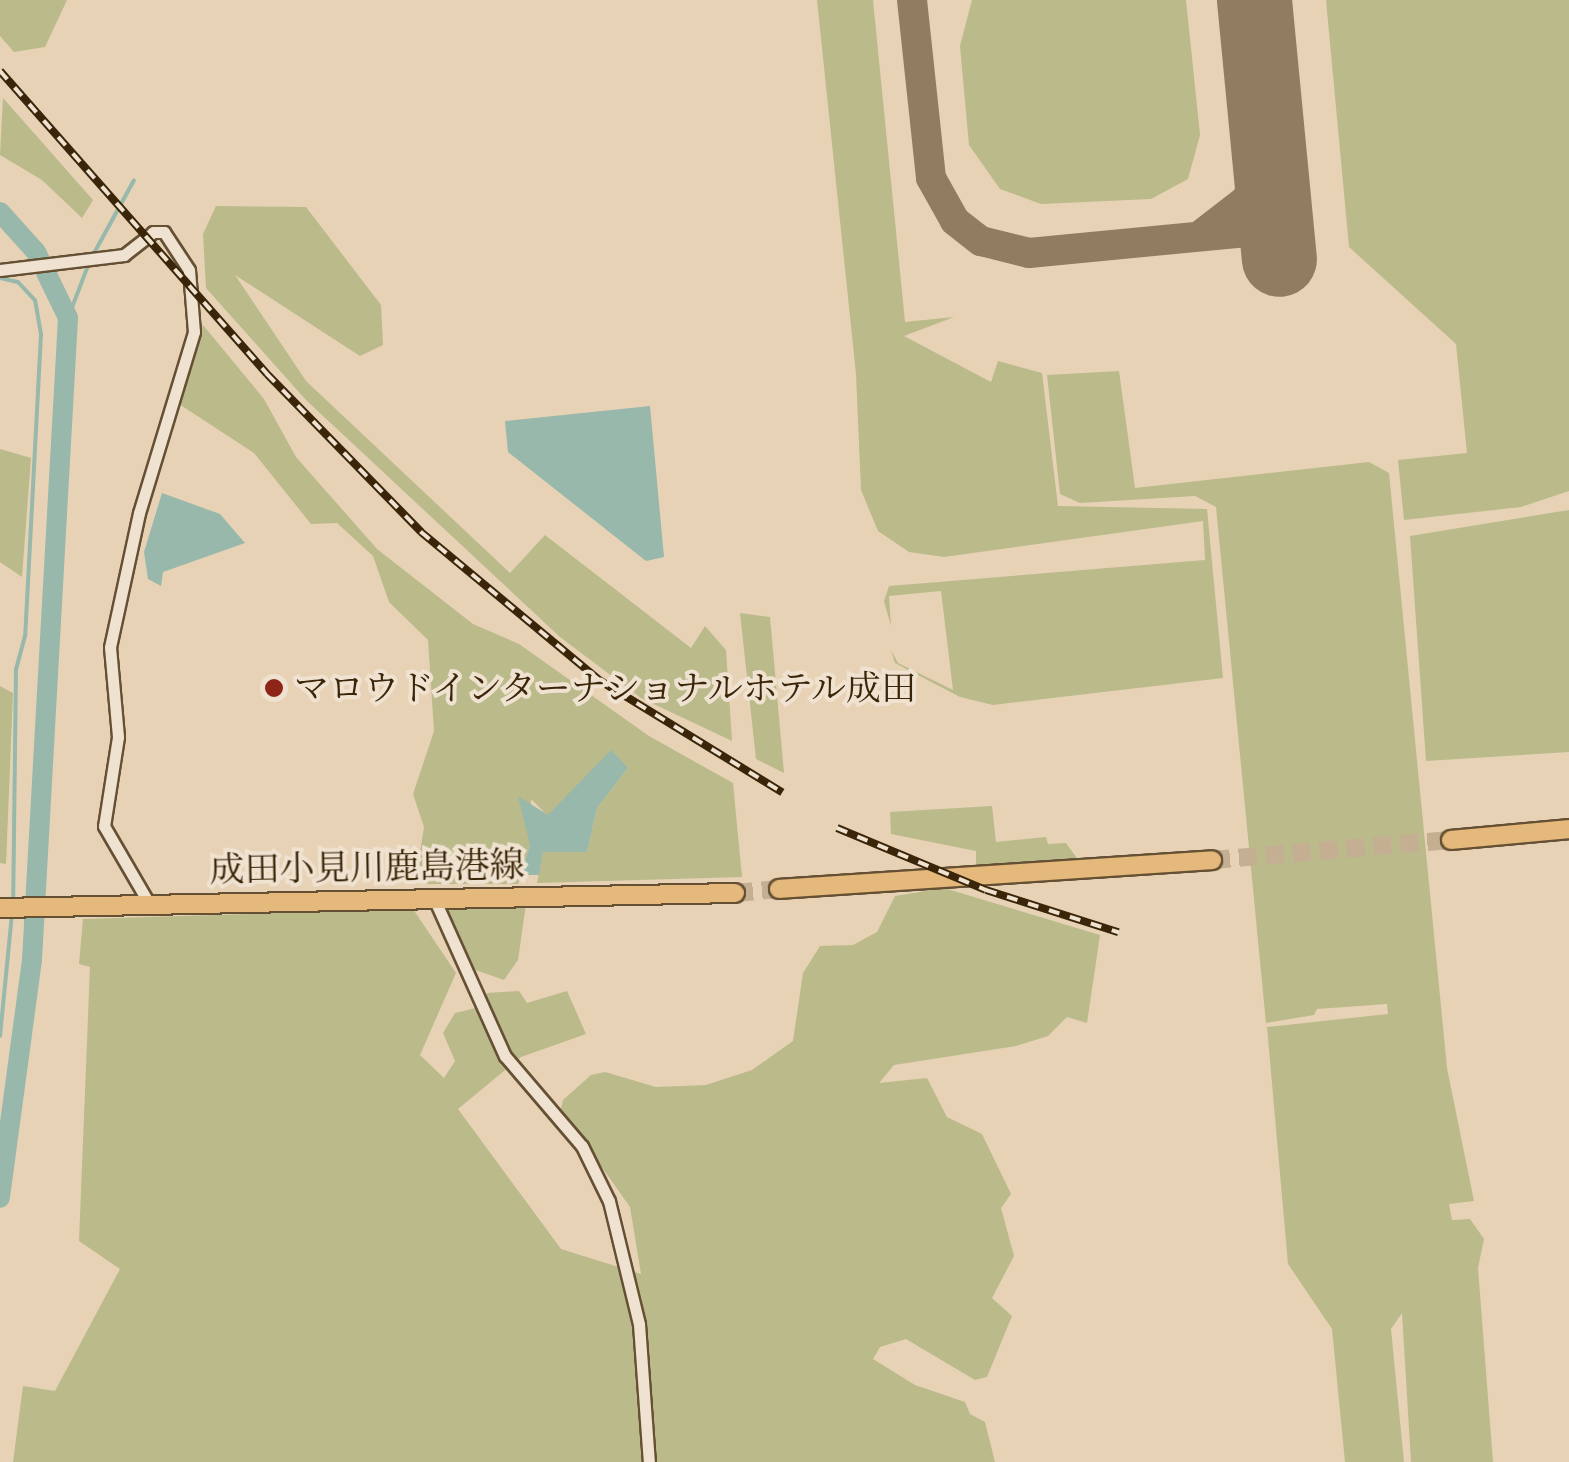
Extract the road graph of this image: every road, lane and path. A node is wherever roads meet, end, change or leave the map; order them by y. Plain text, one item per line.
1 (0, 270) edge
2 (1569, 829) edge
3 (1451, 840) tunnel mouth
4 (1212, 860) tunnel mouth
5 (779, 890) tunnel mouth
6 (735, 892) tunnel mouth
7 (432, 896) junction
8 (150, 905) junction
9 (0, 908) edge
10 (650, 1462) edge

1 - 8 street
2 - 3 main road
4 - 5 main road
6 - 7 main road, 成田小見川鹿島港線
7 - 8 main road, 成田小見川鹿島港線
7 - 10 street
8 - 9 main road, 成田小見川鹿島港線

